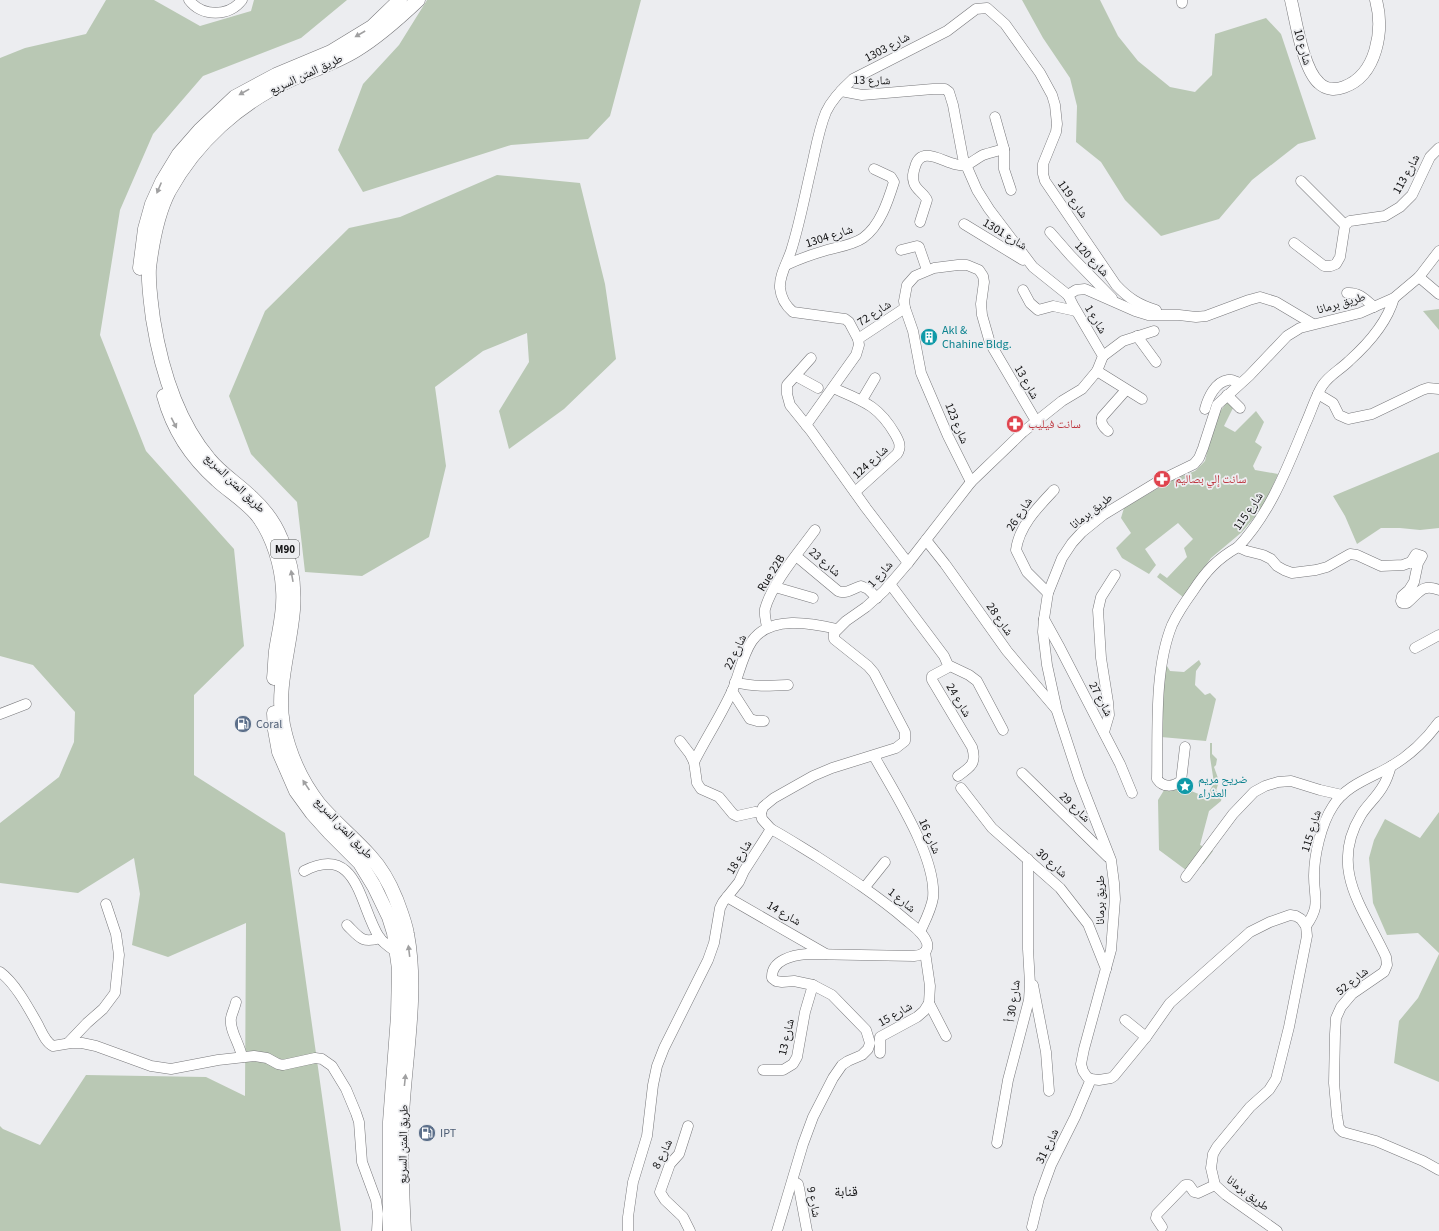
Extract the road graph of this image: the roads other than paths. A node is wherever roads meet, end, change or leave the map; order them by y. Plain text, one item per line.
1 (189, 0) edge
2 (242, 0) edge
3 (400, 0) edge
4 (418, 0) edge
5 (1290, 0) edge
6 (1376, 0) edge
7 (947, 31) joint
8 (841, 91) junction
9 (994, 117) dead end
10 (1439, 148) edge
11 (1004, 149) junction
12 (966, 165) junction
13 (874, 169) dead end
14 (1300, 181) dead end
15 (1011, 190) dead end
16 (920, 222) dead end
17 (964, 224) dead end
18 (1345, 225) junction
19 (1050, 232) dead end
20 (1294, 243) dead end
21 (901, 250) dead end
22 (1439, 251) edge
23 (786, 265) junction
24 (1033, 267) junction
25 (927, 270) junction
26 (1419, 278) junction
27 (1023, 290) dead end
28 (1347, 293) dead end
29 (1068, 294) junction
30 (1439, 294) edge
31 (1394, 298) junction
32 (1116, 302) junction
33 (1374, 307) junction
34 (905, 308) junction
35 (1076, 311) junction
36 (1169, 315) junction
37 (1314, 324) junction
38 (1154, 331) dead end
39 (1137, 336) junction
40 (858, 339) junction
41 (1103, 356) junction
42 (811, 358) dead end
43 (1156, 362) dead end
44 (1097, 370) junction
45 (796, 376) junction
46 (875, 378) dead end
47 (1240, 383) junction
48 (818, 388) dead end
49 (834, 388) junction
50 (1439, 389) edge
51 (1126, 390) junction
52 (1318, 394) junction
53 (1227, 395) junction
54 (1142, 399) dead end
55 (862, 400) junction
56 (1240, 408) dead end
57 (1205, 409) dead end
58 (1036, 421) junction
59 (806, 425) junction
60 (1108, 431) dead end
61 (971, 482) junction
62 (1054, 490) dead end
63 (855, 492) junction
64 (816, 530) dead end
65 (926, 540) junction
66 (1238, 547) junction
67 (796, 556) junction
68 (908, 563) junction
69 (1115, 575) dead end
70 (890, 584) junction
71 (775, 587) junction
72 (1439, 590) edge
73 (1048, 593) junction
74 (813, 598) dead end
75 (877, 598) junction
76 (1044, 619) junction
77 (767, 627) junction
78 (837, 629) junction
79 (1439, 634) edge
80 (1416, 648) dead end
81 (948, 665) junction
82 (788, 685) dead end
83 (734, 686) junction
84 (26, 704) dead end
85 (1057, 711) junction
86 (0, 714) edge
87 (764, 721) dead end
88 (1439, 722) edge
89 (1003, 730) dead end
90 (1104, 732) junction
91 (680, 741) dead end
92 (1185, 747) dead end
93 (874, 756) junction
94 (694, 762) junction
95 (1391, 766) junction
96 (1022, 773) dead end
97 (958, 776) dead end
98 (961, 788) dead end
99 (1132, 793) dead end
100 (1342, 795) junction
101 (761, 813) junction
102 (771, 829) junction
103 (1028, 859) junction
104 (1111, 860) junction
105 (885, 862) dead end
106 (304, 871) dead end
107 (1186, 878) dead end
108 (865, 887) junction
109 (728, 897) junction
110 (106, 904) dead end
111 (347, 924) dead end
112 (1306, 926) junction
113 (920, 932) junction
114 (380, 938) junction
115 (925, 952) junction
116 (398, 953) junction
117 (827, 954) junction
118 (1030, 963) junction
119 (1106, 970) junction
120 (0, 972) edge
121 (813, 985) junction
122 (236, 1002) dead end
123 (929, 1003) junction
124 (1125, 1020) dead end
125 (946, 1036) dead end
126 (1146, 1037) junction
127 (68, 1043) junction
128 (880, 1053) dead end
129 (242, 1057) junction
130 (763, 1070) dead end
131 (1092, 1079) junction
132 (1049, 1091) dead end
133 (688, 1126) dead end
134 (997, 1143) dead end
135 (1439, 1170) edge
136 (792, 1181) junction
137 (1215, 1185) junction
138 (1032, 1227) dead end
139 (1162, 1227) dead end
140 (1275, 1230) edge
141 (378, 1231) edge
142 (390, 1231) edge
143 (404, 1231) edge
144 (628, 1231) edge
145 (690, 1231) edge
146 (777, 1231) edge
147 (808, 1231) edge

1 - 2 street
3 -> 116 highway, طريق المتن السريع / M90
143 -> 4 highway, طريق المتن السريع / M90
5 - 6 main road, شارع 10
7 - 8 street, شارع 1303
7 - 36 street, شارع 119
8 - 12 street, شارع 13
8 - 23 street, شارع 13
9 - 11 street
10 - 18 street, شارع 113
11 - 12 street
11 - 15 street
12 - 16 street
12 - 24 street, شارع 13
13 - 23 street, شارع 1304
14 - 18 street
17 - 24 street, شارع 1301
18 - 20 street
19 - 32 street, شارع 120
21 - 25 street
22 - 26 street, طريق برمانا
23 - 40 street, شارع 13
24 - 29 street, شارع 13
25 - 34 street, شارع 13
25 - 58 street, شارع 13
26 - 30 street
26 - 31 street, طريق برمانا
27 - 35 street
28 - 33 street
29 - 32 street, شارع 1
29 - 35 street, شارع 1
31 - 33 street, طريق برمانا
31 - 52 street, شارع 115
32 - 36 street, شارع 1
33 - 37 street, طريق برمانا
34 - 40 street, شارع 72
34 - 61 street, شارع 123
35 - 41 street, شارع 1
36 - 37 street, شارع 1
37 - 47 street, طريق برمانا
38 - 39 street
39 - 41 street
39 - 43 street
40 - 49 street
41 - 44 street, شارع 1
42 - 45 street, شارع 1
44 - 51 street
44 - 58 street, شارع 1
45 - 48 street
45 - 59 street, شارع 1
46 - 55 street
47 - 53 street, طريق برمانا
47 - 57 street
49 - 55 street, شارع 124
49 - 59 street
50 - 52 street
51 - 54 street
51 - 60 street
52 - 66 street, شارع 115
53 - 56 street
53 - 73 street, طريق برمانا
55 - 63 street, شارع 124
58 - 61 street, شارع 1
59 - 63 street, شارع 1
61 - 65 street, شارع 1
62 - 73 street, شارع 26
63 - 68 street, شارع 1
64 - 67 street, Rue 22B
65 - 68 street, شارع 1
65 - 85 street, شارع 28
66 - 72 street, شارع 115
66 - 92 street
67 - 71 street, Rue 22B
67 - 75 street, شارع 23
68 - 70 street, شارع 1
69 - 90 street
70 - 75 street, شارع 1
70 - 81 street, شارع 24
71 - 74 street
71 - 77 street, Rue 22B
73 - 76 street, طريق برمانا
75 - 78 street, شارع 1
76 - 85 street, طريق برمانا
76 - 90 street, شارع 27
77 - 78 street
77 - 83 street, شارع 22
78 - 93 street
79 - 80 street
81 - 89 street
81 - 97 street, شارع 24
82 - 83 street
83 - 87 street
83 - 94 street, شارع 22
84 - 86 street
85 - 104 street, طريق برمانا
88 - 95 street, شارع 115
90 - 99 street, شارع 27
91 - 94 street
93 - 101 street
93 - 113 street, شارع 16
94 - 101 street
95 - 100 street, شارع 115
95 - 135 street, شارع 52
96 - 104 street, شارع 29
98 - 103 street, شارع 30
100 - 107 street
100 - 112 street, شارع 115
101 - 102 street, شارع 1
102 - 108 street, شارع 1
102 - 109 street, شارع 18
103 - 118 street, شارع 30 أ
103 - 119 street, شارع 30
104 - 119 street, طريق برمانا
105 - 108 street
106 - 114 street
108 - 113 street, شارع 1
109 - 117 street, شارع 14
109 - 144 street, شارع 18
110 - 127 street
111 - 114 street
112 - 126 street
112 - 137 street, طريق برمانا
113 - 115 street
114 - 116 street
115 - 117 street
115 - 123 street, شارع 15
116 - 142 highway, طريق المتن السريع / M90
117 - 121 street
118 - 132 street
118 - 134 street, شارع 30 أ
119 - 131 street, طريق برمانا
120 - 127 street
121 - 130 street, شارع 13
121 - 136 street
122 - 129 street
123 - 125 street
123 - 128 street, شارع 15
124 - 126 street
126 - 131 street
127 - 129 street
129 - 141 street
131 - 138 street, شارع 31
133 - 145 street, شارع 8
136 - 146 street
136 - 147 street, شارع 9
137 - 139 street
137 - 140 street, طريق برمانا

